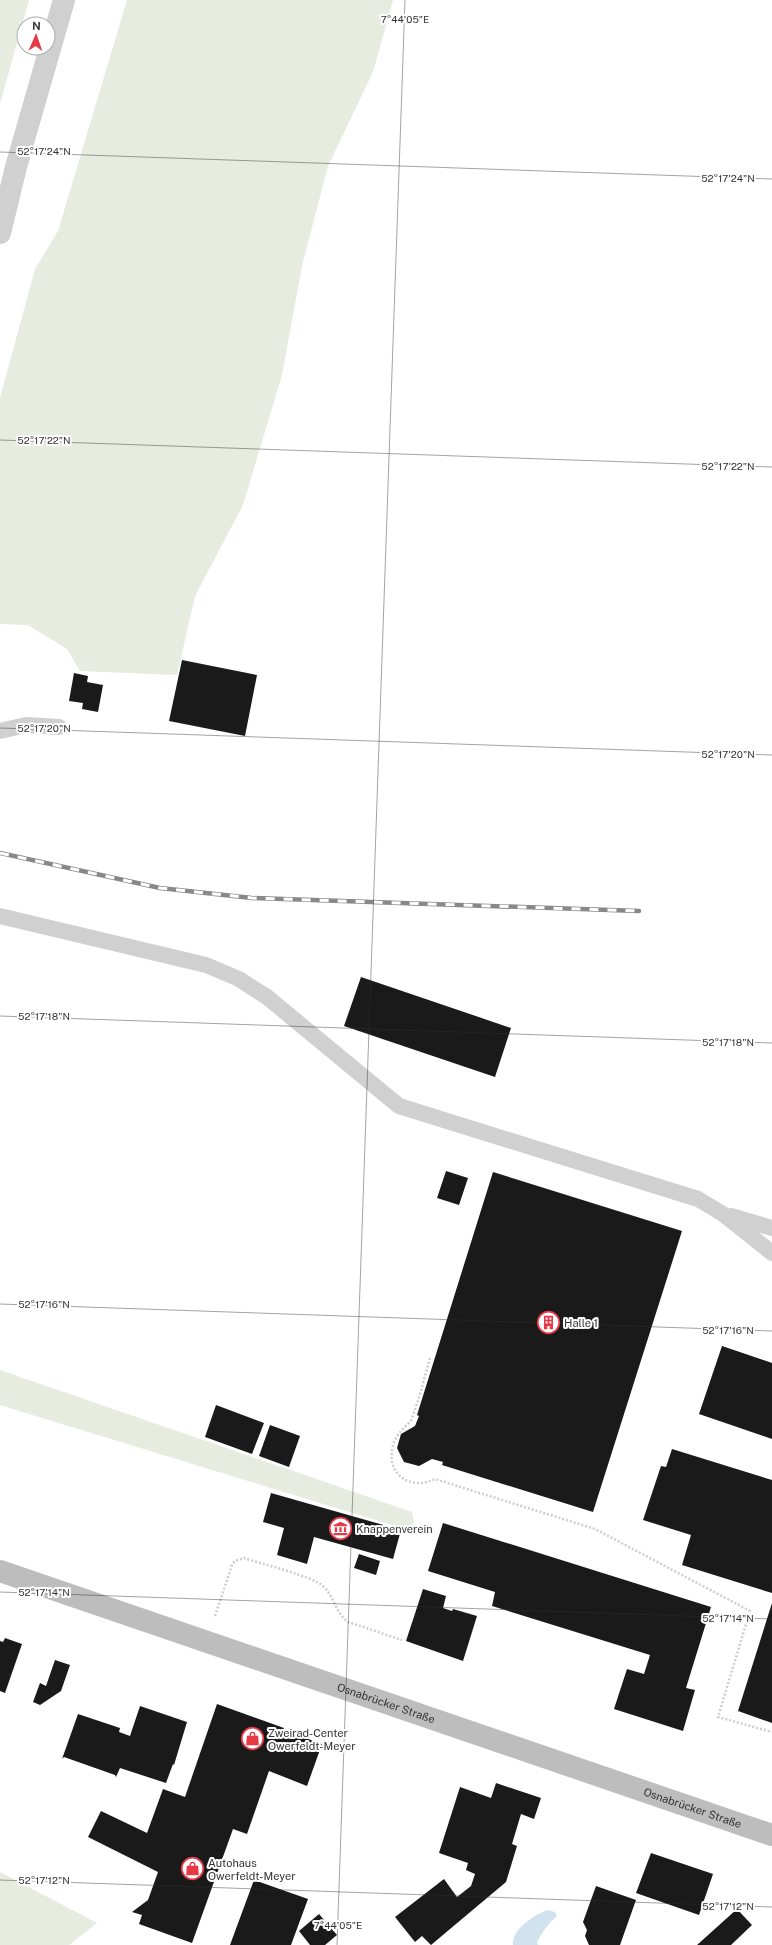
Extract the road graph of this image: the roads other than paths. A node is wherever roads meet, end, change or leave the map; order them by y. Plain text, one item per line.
1 (64, 0) edge
2 (0, 233) edge
3 (59, 727) dead end
4 (0, 731) edge
5 (0, 916) edge
6 (723, 1214) junction
7 (772, 1228) edge
8 (772, 1253) edge
9 (0, 1571) edge
10 (772, 1836) edge

1 - 2 street
3 - 4 lane
5 - 6 lane
6 - 7 lane
6 - 8 lane
9 - 10 main road, Osnabrücker Straße

